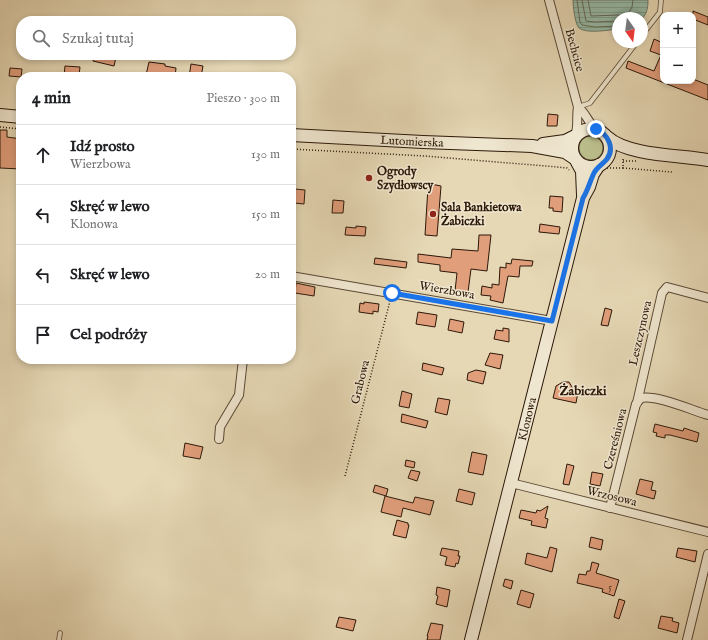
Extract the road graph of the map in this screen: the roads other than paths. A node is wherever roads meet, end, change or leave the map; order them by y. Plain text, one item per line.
1 (549, 0) edge
2 (661, 0) edge
3 (648, 27) edge
4 (632, 48) edge
5 (578, 107) junction
6 (0, 115) edge
7 (16, 117) edge
8 (596, 129) junction
9 (296, 135) edge
10 (575, 136) junction
11 (607, 137) junction
12 (532, 146) junction
13 (645, 152) junction
14 (708, 160) edge
15 (575, 164) junction
16 (604, 165) junction
17 (583, 198) junction
18 (296, 277) edge
19 (708, 298) edge
20 (552, 321) junction
21 (242, 364) edge
22 (636, 404) junction
23 (708, 415) edge
24 (219, 438) dead end
25 (511, 483) junction
26 (610, 508) junction
27 (708, 532) edge
28 (708, 554) edge
29 (60, 633) dead end
30 (59, 640) edge
31 (471, 640) edge
32 (687, 640) edge

1 - 5 street, Bechcice
2 - 3 lane
4 - 5 lane
5 - 8 street, Bechcice
5 - 10 street, Bechcice
6 - 7 main road
8 - 10 main road
8 - 11 main road
9 - 12 main road, Lutomierska
10 - 12 main road, Lutomierska
10 - 15 main road
11 - 13 main road
11 - 16 main road
12 - 15 main road, Lutomierska
13 - 14 main road
13 - 16 main road
15 - 16 main road
15 - 17 main road, Klonowa
16 - 17 main road, Klonowa
17 - 20 main road, Klonowa
18 - 20 street, Wierzbowa
19 - 22 street, Leszczynowa
20 - 25 main road, Klonowa
21 - 24 street
22 - 23 street, Czereśniowa
22 - 26 street, Czereśniowa
25 - 26 street, Wrzosowa
25 - 31 main road, Klonowa
26 - 27 street, Wrzosowa
28 - 32 street
29 - 30 lane

